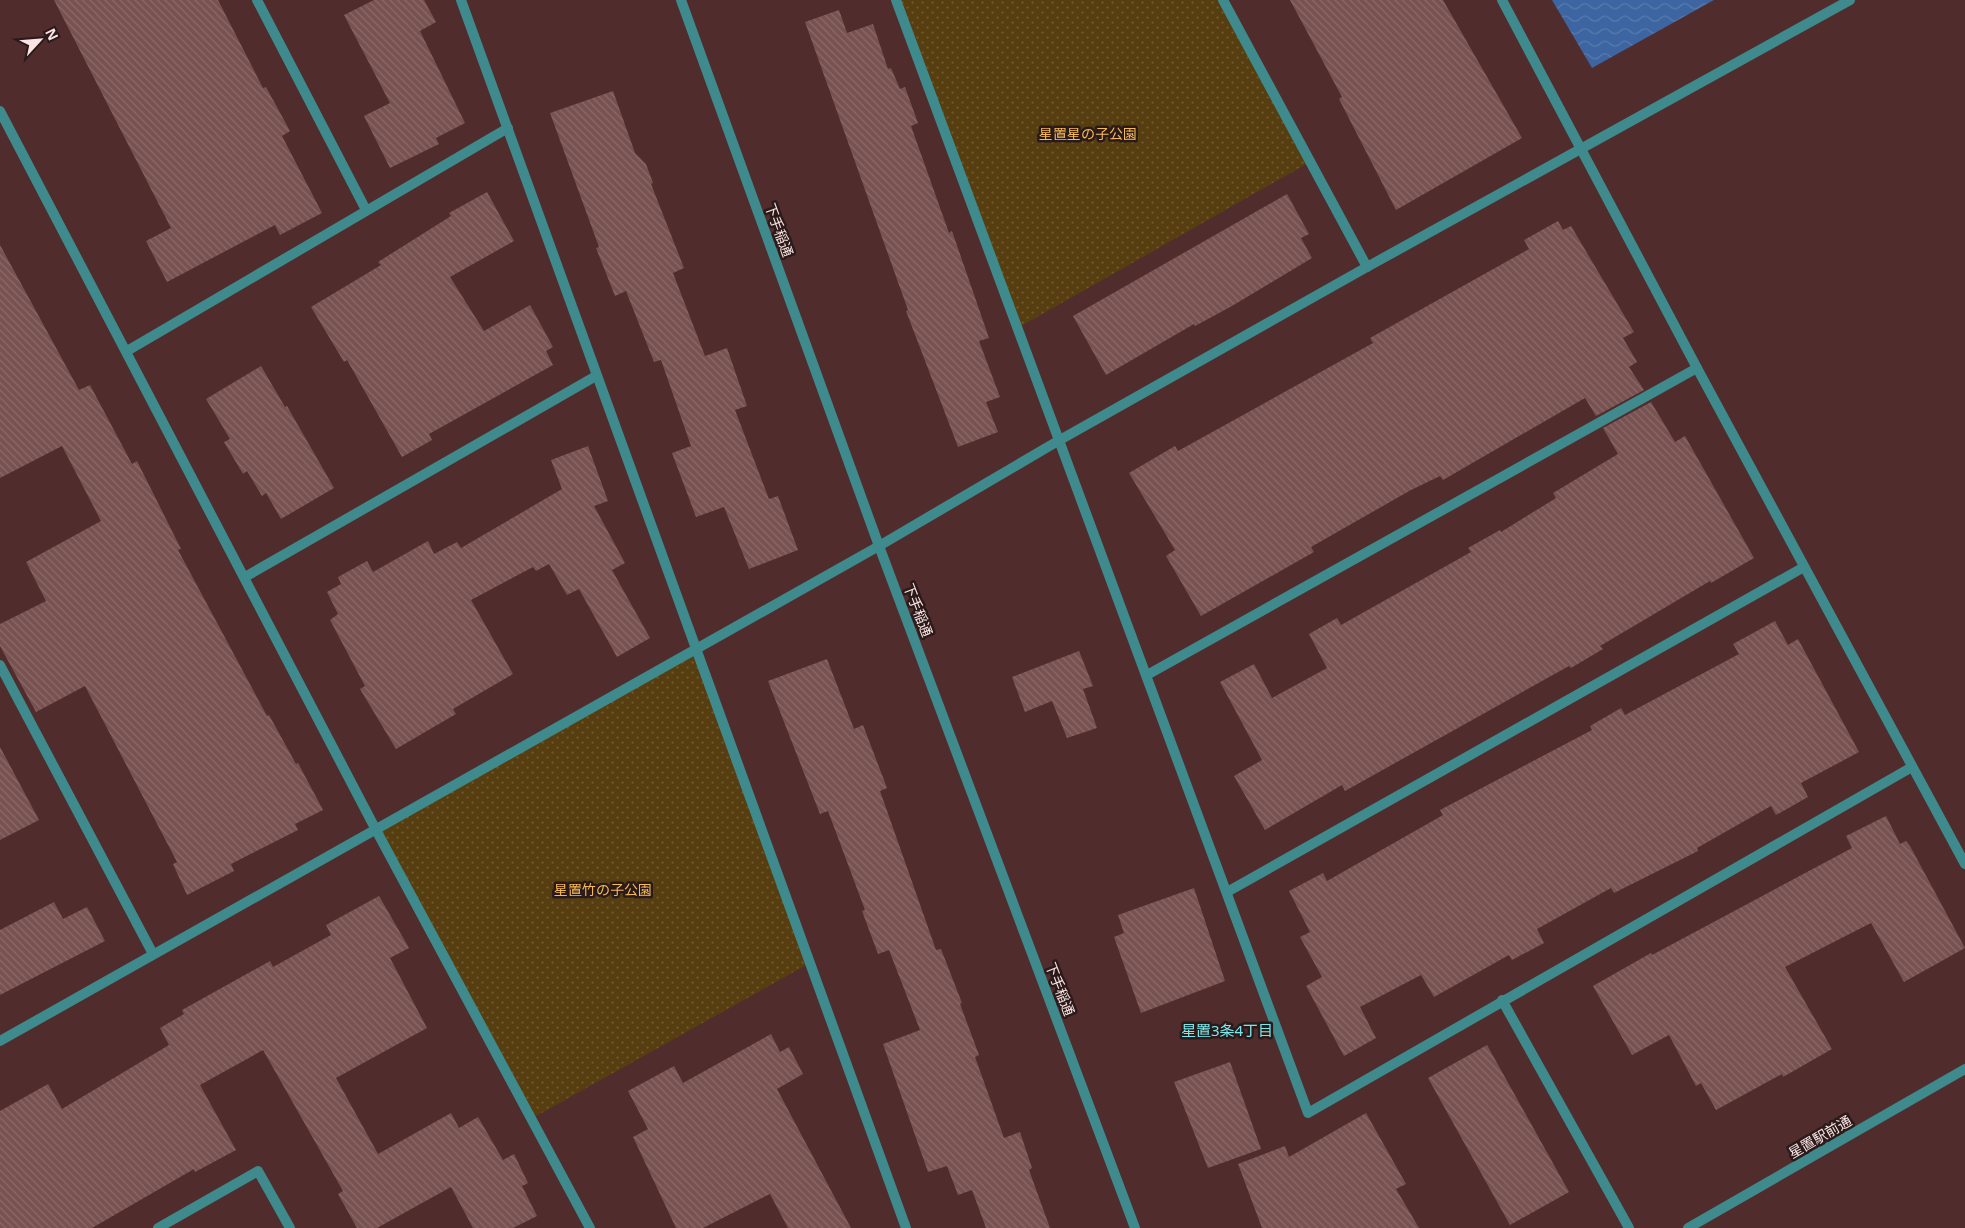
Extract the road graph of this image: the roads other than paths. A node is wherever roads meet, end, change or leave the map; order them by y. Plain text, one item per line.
1 (257, 0) edge
2 (461, 0) edge
3 (680, 0) edge
4 (896, 0) edge
5 (1223, 0) edge
6 (1502, 0) edge
7 (1850, 0) edge
8 (0, 112) edge
9 (508, 128) junction
10 (1581, 148) junction
11 (366, 210) junction
12 (1367, 267) junction
13 (127, 351) junction
14 (1697, 368) junction
15 (596, 376) junction
16 (1058, 441) junction
17 (878, 546) junction
18 (1804, 567) junction
19 (245, 577) junction
20 (695, 648) junction
21 (0, 665) edge
22 (1146, 675) junction
23 (1912, 767) junction
24 (376, 830) junction
25 (1965, 864) edge
26 (1227, 892) junction
27 (154, 954) junction
28 (1502, 1000) junction
29 (0, 1041) edge
30 (1965, 1069) edge
31 (158, 1228) edge
32 (290, 1228) edge
33 (590, 1228) edge
34 (906, 1228) edge
35 (1136, 1228) edge
36 (1629, 1228) edge
37 (1688, 1228) edge

1 - 11 street
2 - 9 street
3 - 17 street, 下手稲通
4 - 16 street
5 - 12 street
6 - 10 street
7 - 10 street
8 - 13 street
9 - 11 street
9 - 15 street
10 - 12 street
10 - 14 street
11 - 13 street
12 - 16 street
13 - 19 street
14 - 18 street
14 - 22 street
15 - 19 street
15 - 20 street
16 - 17 street
16 - 22 street
17 - 20 street
17 - 35 street, 下手稲通
18 - 23 street
18 - 26 street
19 - 24 street
20 - 24 street
20 - 34 street
21 - 27 street
22 - 26 street
23 - 25 street
23 - 28 street
24 - 27 street
24 - 33 street
26 - 28 street
27 - 29 street
28 - 36 street
30 - 37 street, 星置駅前通
31 - 32 street

